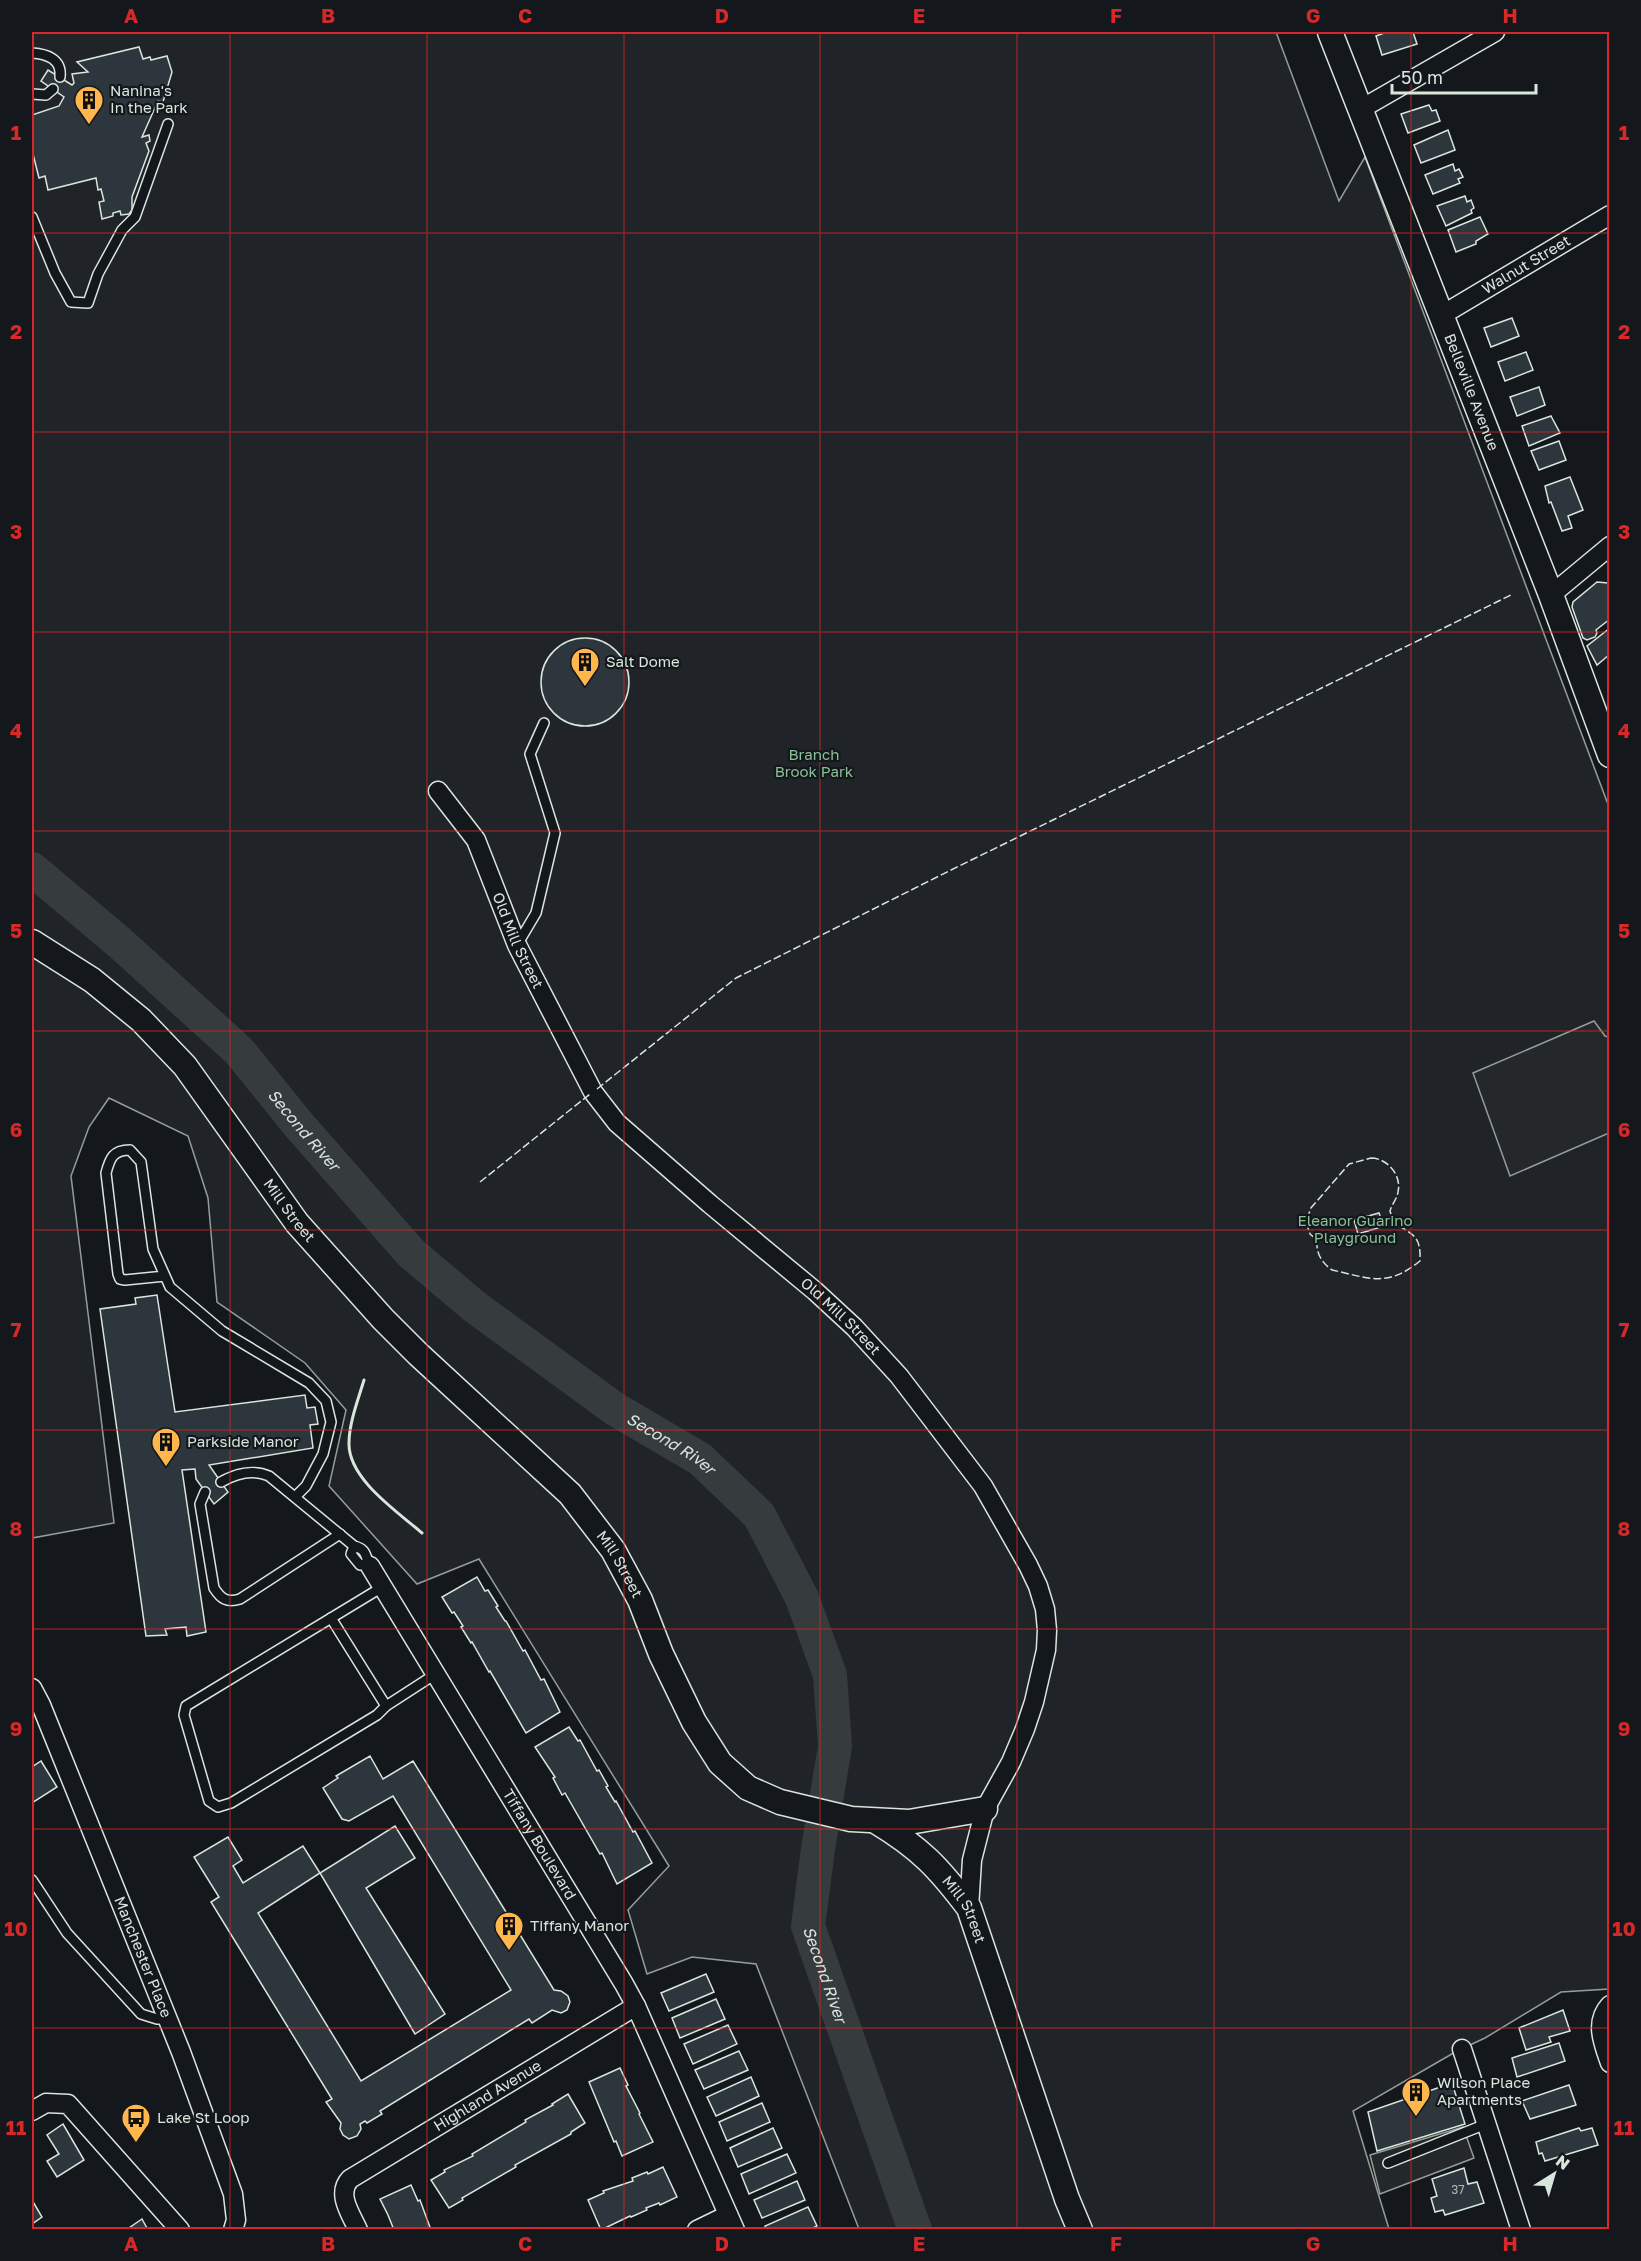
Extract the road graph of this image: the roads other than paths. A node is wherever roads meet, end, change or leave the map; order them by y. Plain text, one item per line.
1 (1330, 32) edge
2 (1494, 32) edge
3 (32, 53) edge
4 (60, 77) dead end
5 (53, 89) dead end
6 (32, 94) edge
7 (1361, 110) junction
8 (168, 124) dead end
9 (1610, 215) edge
10 (32, 217) edge
11 (1442, 315) junction
12 (1610, 546) edge
13 (1551, 595) junction
14 (544, 723) dead end
15 (1610, 755) edge
16 (438, 791) dead end
17 (32, 942) edge
18 (517, 945) junction
19 (165, 1276) junction
20 (221, 1482) dead end
21 (205, 1492) dead end
22 (295, 1497) junction
23 (340, 1534) junction
24 (370, 1565) joint
25 (384, 1586) junction
26 (332, 1618) junction
27 (437, 1674) junction
28 (32, 1688) edge
29 (386, 1706) junction
30 (985, 1809) junction
31 (875, 1821) junction
32 (32, 1880) edge
33 (969, 1908) junction
34 (1610, 2005) edge
35 (636, 2006) junction
36 (168, 2019) junction
37 (1462, 2049) dead end
38 (1610, 2063) edge
39 (32, 2111) edge
40 (1486, 2124) junction
41 (1388, 2163) dead end
42 (731, 2222) edge
43 (180, 2229) edge
44 (233, 2229) edge
45 (358, 2229) edge
46 (697, 2229) edge
47 (1080, 2229) edge
48 (1521, 2229) edge

1 - 7 street, Belleville Avenue
2 - 7 street
3 - 4 lane
5 - 6 lane
7 - 11 street, Belleville Avenue
8 - 10 lane
9 - 11 street, Walnut Street
11 - 13 street, Belleville Avenue
12 - 13 street
13 - 15 street, Belleville Avenue
14 - 18 lane
16 - 18 street, Old Mill Street
17 - 31 street, Mill Street
18 - 30 street, Old Mill Street
19 - 19 lane
19 - 22 lane
20 - 22 lane
21 - 23 lane
22 - 23 lane
23 - 24 lane
24 - 25 street, Tiffany Boulevard
25 - 26 lane
25 - 27 street, Tiffany Boulevard
26 - 29 lane
26 - 29 lane
27 - 29 lane
27 - 35 street, Tiffany Boulevard
28 - 36 street, Manchester Place
30 - 31 street
30 - 33 street, Old Mill Street
31 - 33 street, Mill Street
32 - 36 lane
33 - 47 street, Mill Street
34 - 38 street
35 - 42 street, Tiffany Boulevard
35 - 45 street, Highland Avenue
36 - 44 street, Manchester Place
37 - 40 street
39 - 43 street
40 - 41 lane
40 - 48 street
42 - 46 street

